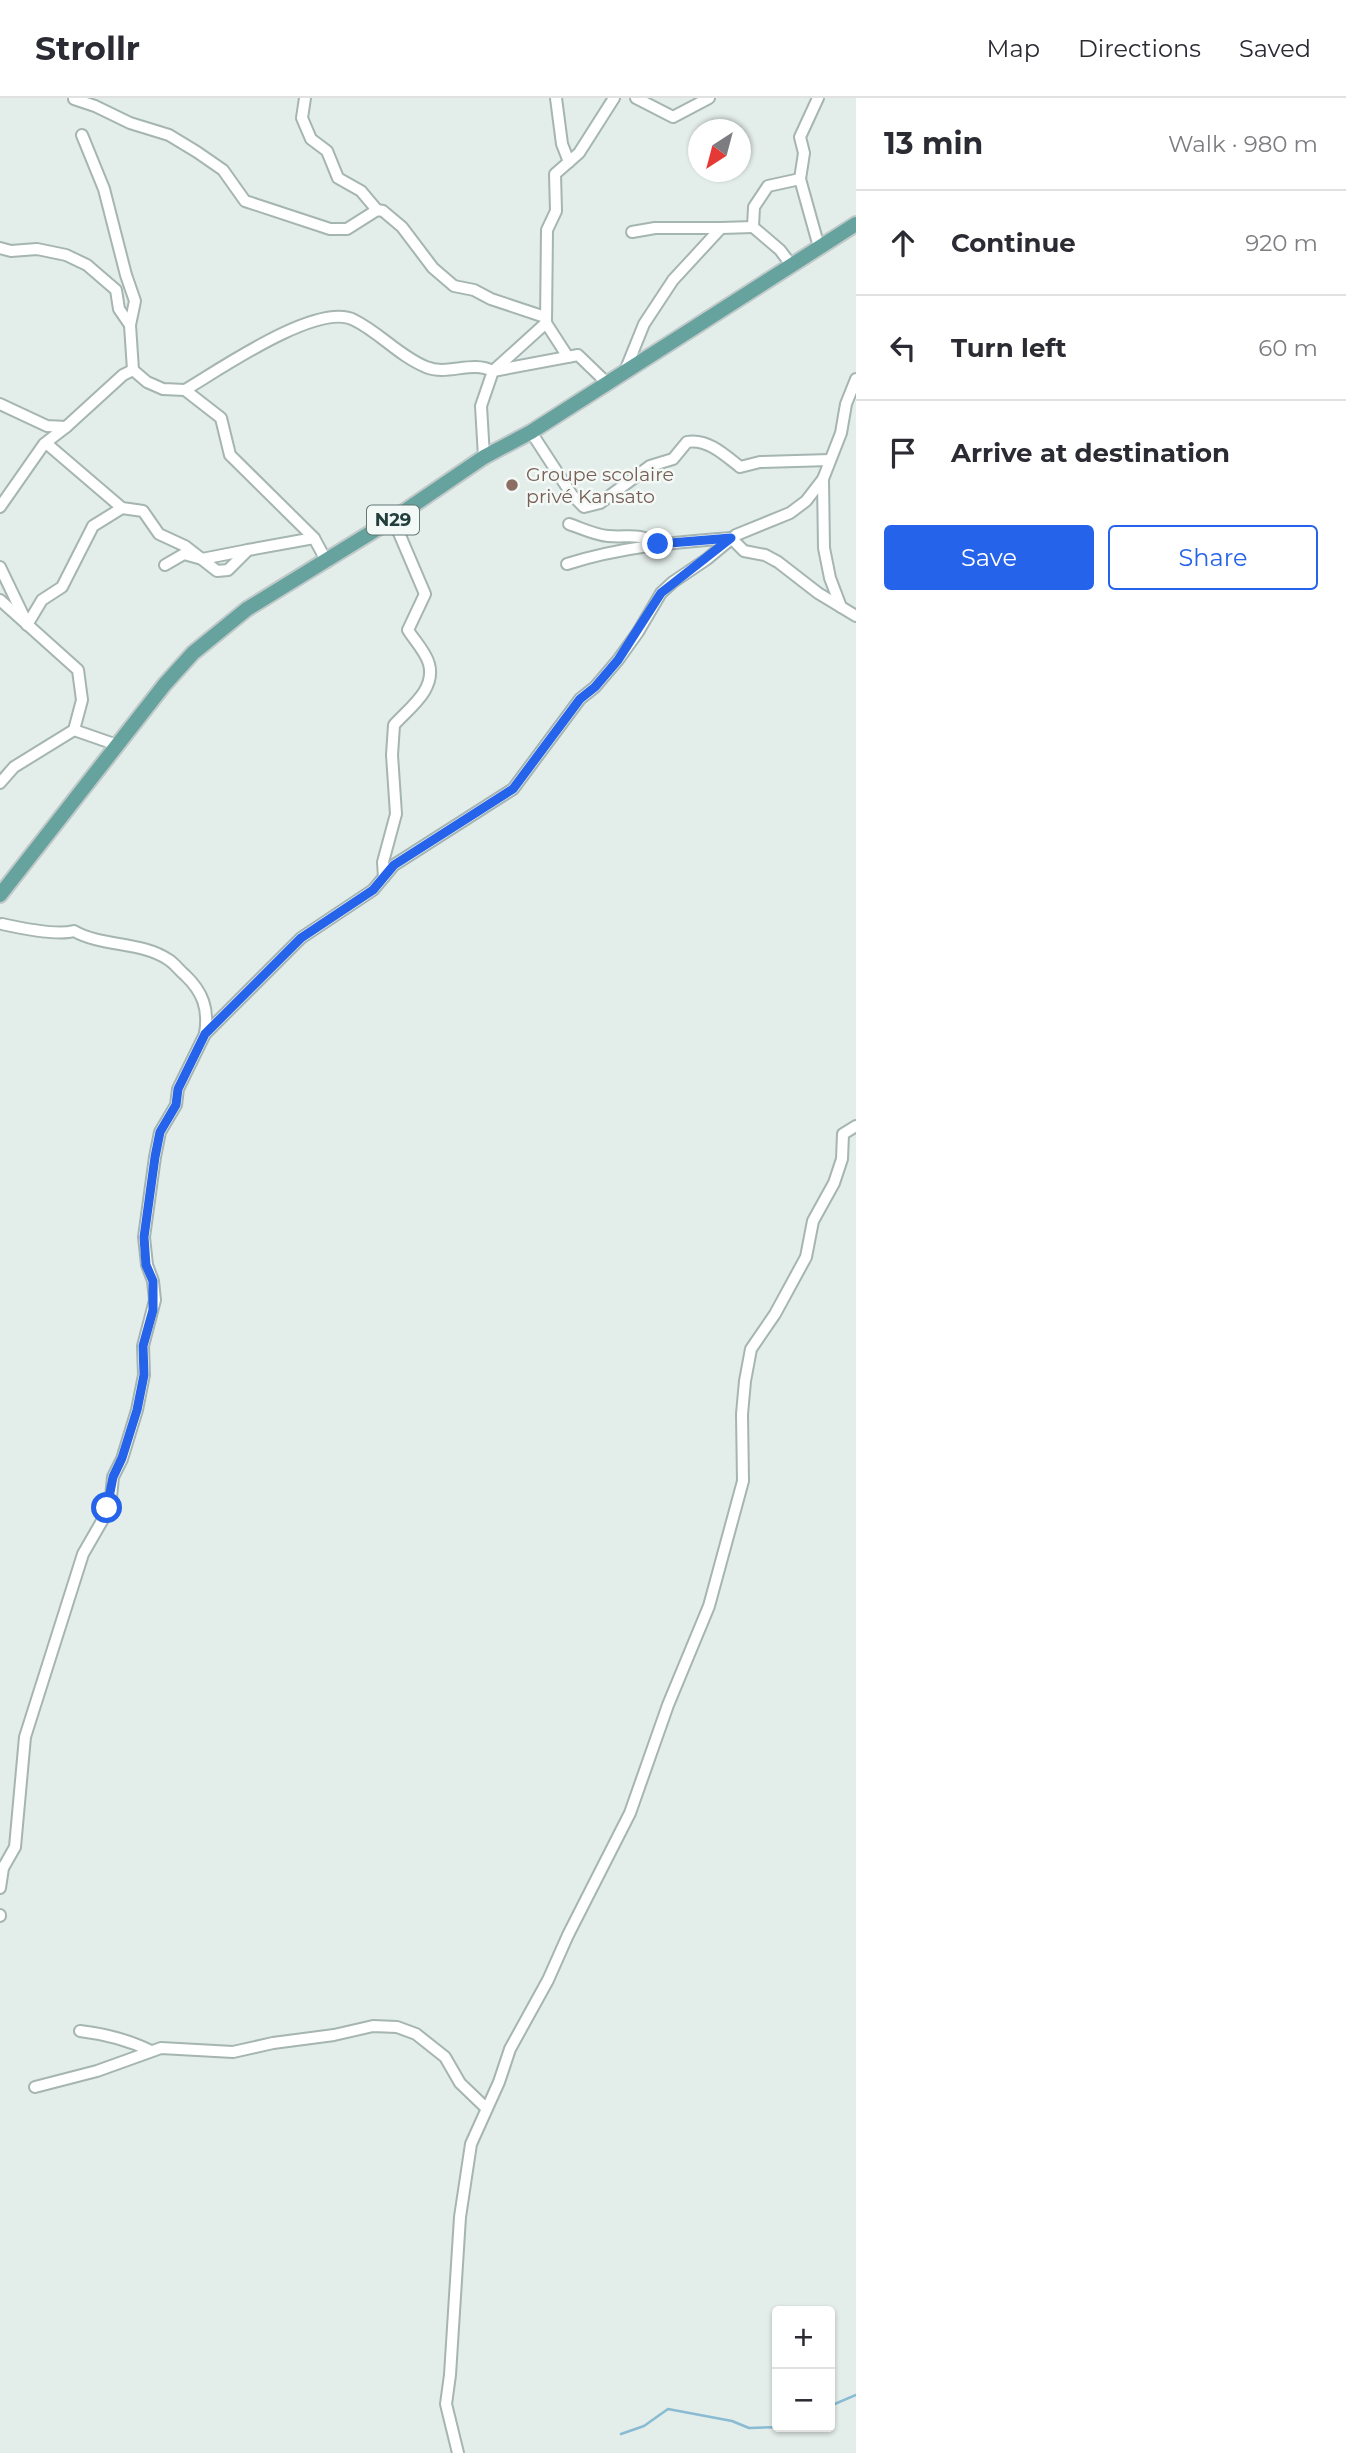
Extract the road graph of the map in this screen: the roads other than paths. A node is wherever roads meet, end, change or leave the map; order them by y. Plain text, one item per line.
1 (305, 98) edge
2 (556, 98) edge
3 (614, 98) edge
4 (636, 98) edge
5 (709, 98) edge
6 (818, 98) edge
7 (74, 99) edge
8 (82, 135) dead end
9 (569, 162) junction
10 (800, 179) junction
11 (377, 210) junction
12 (856, 224) edge
13 (753, 227) junction
14 (721, 229) junction
15 (632, 232) dead end
16 (819, 247) junction
17 (0, 248) edge
18 (792, 266) junction
19 (545, 320) junction
20 (130, 325) junction
21 (568, 356) junction
22 (133, 370) junction
23 (493, 371) junction
24 (625, 371) junction
25 (856, 379) edge
26 (606, 382) junction
27 (185, 390) junction
28 (0, 404) edge
29 (66, 428) junction
30 (530, 432) junction
31 (46, 443) junction
32 (484, 457) junction
33 (830, 460) junction
34 (823, 480) junction
35 (0, 507) edge
36 (122, 508) junction
37 (393, 519) junction
38 (569, 524) dead end
39 (314, 538) junction
40 (731, 538) junction
41 (658, 544) junction
42 (248, 550) junction
43 (202, 559) junction
44 (327, 562) junction
45 (567, 564) dead end
46 (165, 565) dead end
47 (0, 566) edge
48 (0, 600) edge
49 (841, 607) junction
50 (856, 616) edge
51 (27, 625) junction
52 (74, 730) junction
53 (117, 745) junction
54 (0, 783) edge
55 (384, 877) junction
56 (0, 895) edge
57 (2, 924) dead end
58 (205, 1034) junction
59 (856, 1126) edge
60 (0, 1888) edge
61 (80, 2031) dead end
62 (151, 2052) junction
63 (35, 2087) dead end
64 (486, 2108) junction
65 (457, 2453) edge

1 - 11 street
2 - 9 street
3 - 9 street
4 - 5 street
6 - 10 street
7 - 11 street
8 - 20 street
9 - 19 street
10 - 13 street
10 - 16 street
11 - 19 street
12 - 16 main road, N29
13 - 14 street
13 - 18 street
14 - 15 street
14 - 24 street
16 - 18 main road, N29
17 - 20 street
18 - 24 main road, N29
19 - 21 street
19 - 23 street
20 - 22 street
21 - 23 street
21 - 26 street
22 - 27 street
22 - 29 street
23 - 27 street
23 - 32 street
24 - 26 main road, N29
25 - 33 street
26 - 30 main road, N29
27 - 39 street
28 - 29 street
29 - 31 street
30 - 32 main road, N29
30 - 33 street
31 - 35 street
31 - 36 street
32 - 37 main road, N29
33 - 34 street
34 - 40 street
34 - 49 street
36 - 43 street
36 - 51 street
37 - 44 main road, N29
37 - 55 street
38 - 41 street
39 - 42 street
39 - 44 street
40 - 41 street
40 - 49 street
40 - 55 street
41 - 45 street
42 - 43 street
42 - 43 street
43 - 46 street
44 - 53 main road, N29
47 - 51 street
48 - 51 street
49 - 50 street
51 - 52 street
52 - 53 street
52 - 54 street
53 - 56 main road, N29
55 - 58 street
57 - 58 street
58 - 60 street
59 - 64 street
61 - 62 street
62 - 63 street
62 - 64 street
64 - 65 street

